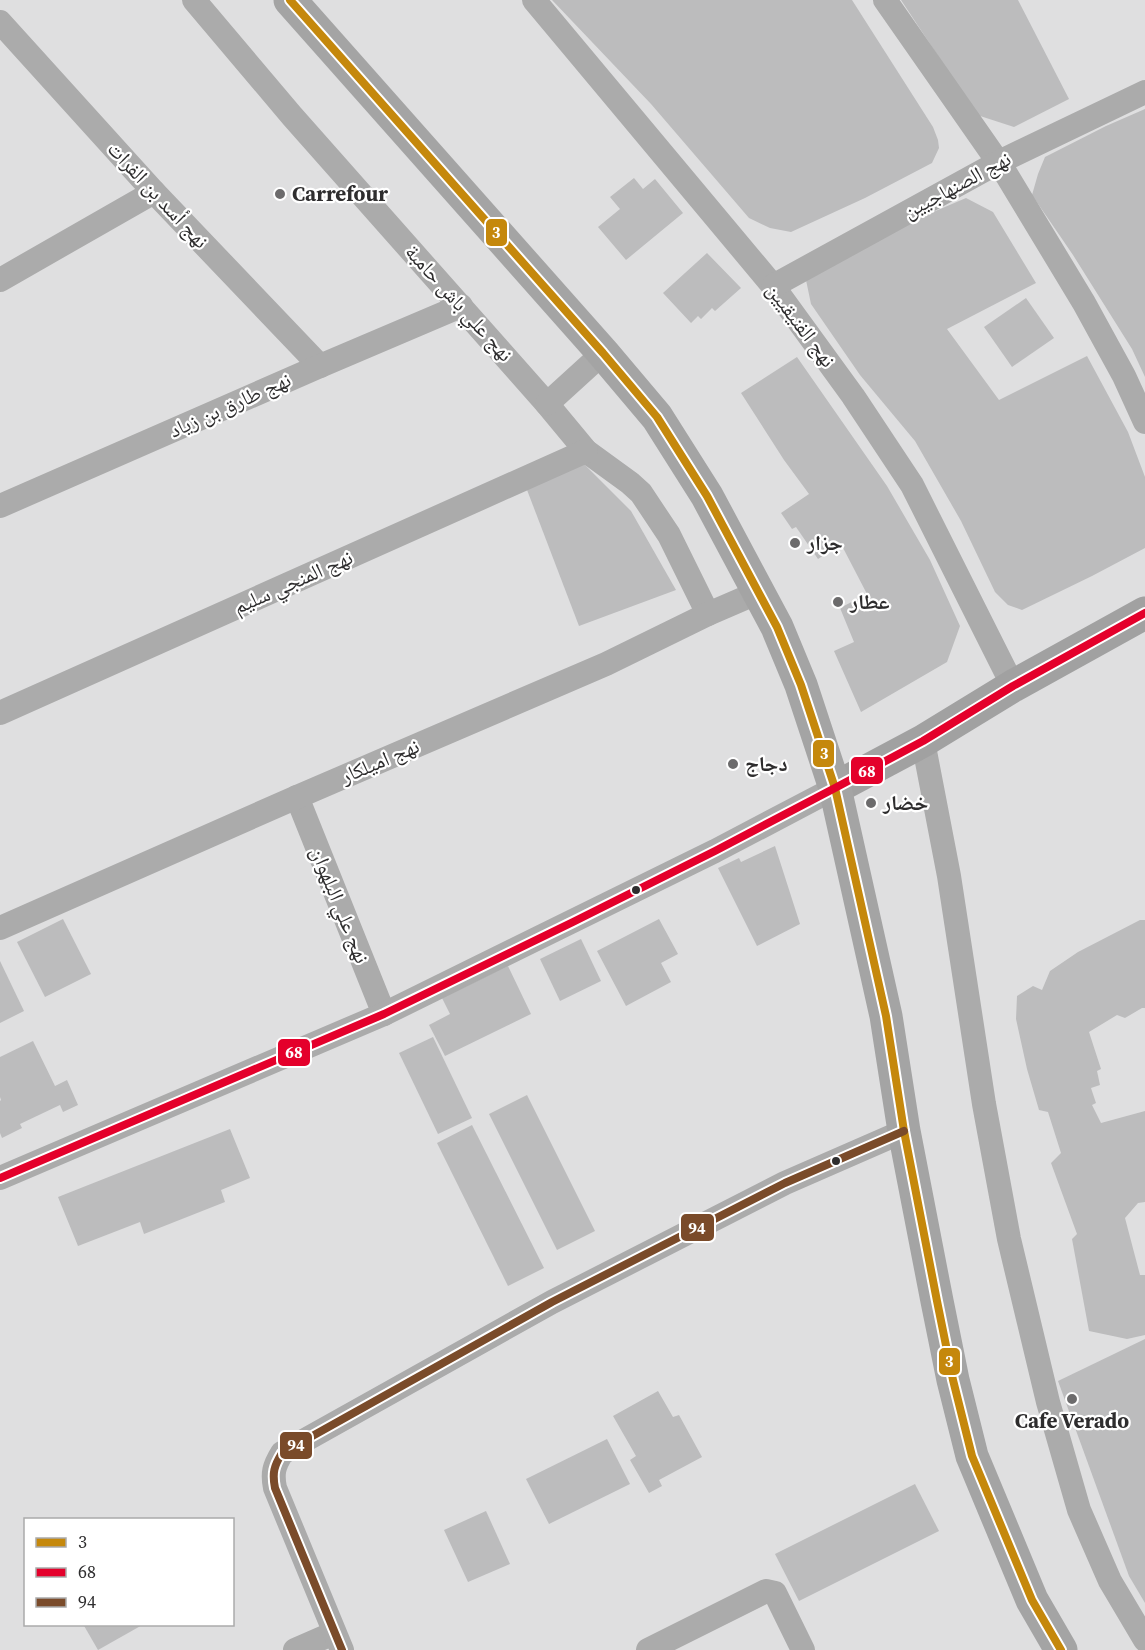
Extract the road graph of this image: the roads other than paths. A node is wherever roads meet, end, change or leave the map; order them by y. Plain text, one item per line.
1 (194, 0) edge
2 (290, 0) edge
3 (534, 0) edge
4 (885, 0) edge
5 (0, 22) edge
6 (1145, 92) edge
7 (999, 162) junction
8 (154, 192) junction
9 (0, 280) edge
10 (773, 286) junction
11 (461, 306) junction
12 (603, 352) junction
13 (320, 366) junction
14 (548, 404) junction
15 (1145, 422) edge
16 (586, 451) junction
17 (0, 506) edge
18 (759, 592) junction
19 (1145, 613) edge
20 (708, 614) junction
21 (1013, 686) junction
22 (0, 713) edge
23 (923, 741) junction
24 (835, 788) junction
25 (297, 797) junction
26 (0, 928) edge
27 (384, 1014) junction
28 (904, 1131) junction
29 (0, 1178) edge
30 (1145, 1640) edge
31 (338, 1641) edge
32 (295, 1650) edge
33 (648, 1650) edge
34 (803, 1650) edge
35 (1061, 1650) edge

1 - 11 street, نهج علي باش حامبة
2 - 12 main road
3 - 10 street, نهج الفنيقيين
4 - 7 street
5 - 8 street, نهج أسد بن الفرات
6 - 7 street, نهج الصنهاجيين
7 - 10 street, نهج الصنهاجيين
7 - 15 street
8 - 9 street
8 - 13 street, نهج أسد بن الفرات
10 - 21 street, نهج الفنيقيين
11 - 13 street, نهج طارق بن زياد
11 - 14 street, نهج علي باش حامبة
12 - 14 street
12 - 18 main road
13 - 17 street, نهج طارق بن زياد
14 - 16 street, نهج علي باش حامبة
16 - 20 street, نهج علي باش حامبة
16 - 22 street, نهج المنجي سليم
18 - 20 street, نهج اميلكار
18 - 24 main road
19 - 21 main road
20 - 25 street, نهج اميلكار
21 - 23 main road
23 - 24 main road
23 - 30 street
24 - 27 street
24 - 28 main road
25 - 26 street, نهج اميلكار
25 - 27 street, نهج علي البلهوان
27 - 29 street
28 - 31 street
28 - 35 main road
31 - 32 street
33 - 34 street

